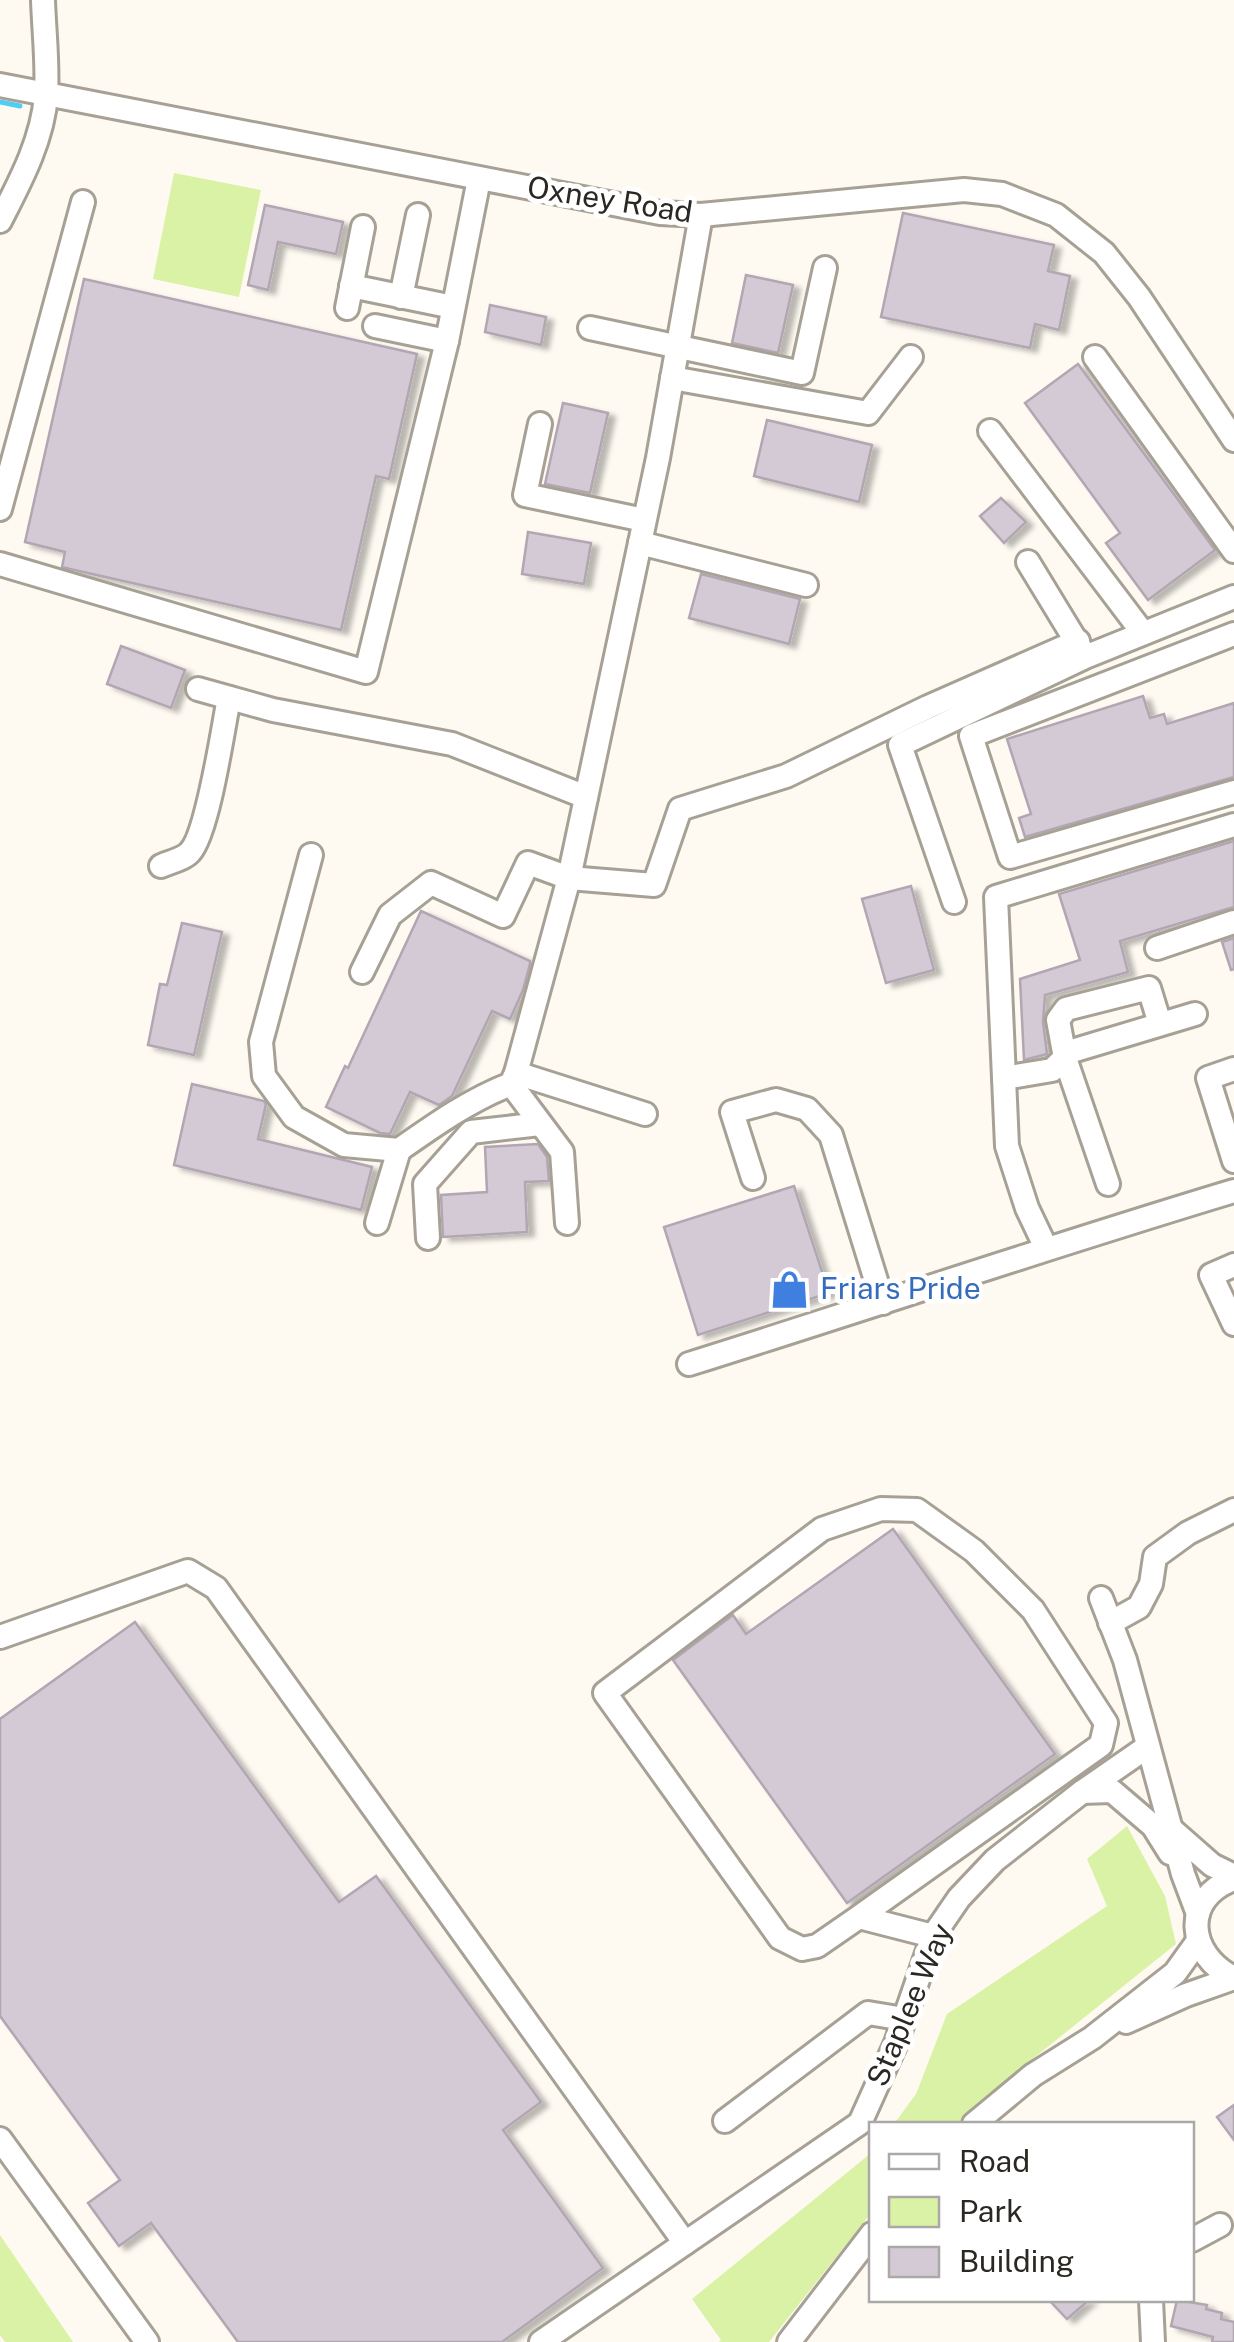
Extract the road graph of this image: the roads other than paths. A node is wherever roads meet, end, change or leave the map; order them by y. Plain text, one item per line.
1 (43, 0) edge
2 (0, 85) edge
3 (46, 94) junction
4 (478, 179) junction
5 (83, 202) dead end
6 (418, 215) dead end
7 (701, 215) junction
8 (0, 221) edge
9 (363, 227) dead end
10 (825, 268) dead end
11 (401, 297) junction
12 (453, 307) junction
13 (375, 326) dead end
14 (590, 328) dead end
15 (447, 341) junction
16 (678, 347) junction
17 (912, 356) dead end
18 (1095, 357) dead end
19 (672, 378) junction
20 (540, 424) dead end
21 (990, 431) dead end
22 (1234, 440) edge
23 (0, 509) edge
24 (642, 532) junction
25 (1234, 550) edge
26 (1028, 562) dead end
27 (0, 564) edge
28 (806, 585) dead end
29 (1234, 597) edge
30 (1143, 633) junction
31 (1234, 634) edge
32 (1082, 649) junction
33 (198, 689) dead end
34 (230, 698) junction
35 (1234, 792) edge
36 (586, 797) junction
37 (1234, 825) edge
38 (311, 854) dead end
39 (161, 866) dead end
40 (569, 878) junction
41 (954, 902) dead end
42 (1234, 922) edge
43 (1157, 948) dead end
44 (362, 972) dead end
45 (1195, 1014) dead end
46 (1160, 1024) junction
47 (1065, 1058) junction
48 (1234, 1069) edge
49 (514, 1078) junction
50 (1004, 1078) junction
51 (645, 1114) dead end
52 (540, 1124) junction
53 (399, 1150) junction
54 (1234, 1161) edge
55 (753, 1178) dead end
56 (1108, 1184) dead end
57 (1234, 1190) edge
58 (376, 1223) dead end
59 (567, 1223) dead end
60 (428, 1238) dead end
61 (1046, 1248) junction
62 (1234, 1265) edge
63 (883, 1303) junction
64 (1234, 1324) edge
65 (688, 1364) dead end
66 (1234, 1510) edge
67 (1101, 1598) dead end
68 (1110, 1623) junction
69 (0, 1637) edge
70 (1147, 1747) junction
71 (1082, 1792) junction
72 (1171, 1829) junction
73 (1183, 1874) junction
74 (1234, 1878) edge
75 (1198, 1914) junction
76 (859, 1917) junction
77 (932, 1936) junction
78 (1198, 1941) junction
79 (1234, 1978) edge
80 (904, 2020) junction
81 (1092, 2038) junction
82 (725, 2121) dead end
83 (976, 2122) edge
84 (0, 2139) edge
85 (1220, 2225) dead end
86 (869, 2238) edge
87 (1194, 2239) edge
88 (685, 2243) junction
89 (1150, 2302) edge
90 (147, 2342) edge
91 (542, 2342) edge
92 (789, 2342) edge
93 (1153, 2342) edge

1 - 3 street
2 - 3 street, Oxney Road
3 - 4 street, Oxney Road
3 - 8 street
4 - 7 street, Oxney Road
4 - 12 street
5 - 23 street
6 - 11 street
7 - 16 street
7 - 22 street, Oxney Road
9 - 11 street
10 - 16 street
11 - 12 street
12 - 15 street
13 - 15 street
14 - 16 street
15 - 27 street
16 - 19 street
17 - 19 street
18 - 25 street
19 - 24 street
20 - 24 street
21 - 30 street
24 - 28 street
24 - 36 street
26 - 32 street
29 - 30 street
30 - 32 street
31 - 35 street
32 - 40 street
32 - 41 street
33 - 34 street
34 - 36 street
34 - 39 street
36 - 40 street
37 - 50 street
38 - 53 street
40 - 44 street
40 - 49 street
42 - 43 street
45 - 46 street
46 - 47 street
46 - 47 street
47 - 50 street
47 - 56 street
48 - 54 street
49 - 51 street
49 - 52 street
49 - 53 street
50 - 61 street
52 - 59 street
52 - 60 street
53 - 58 street
55 - 63 street
57 - 61 street
61 - 63 street
62 - 64 street
63 - 65 street
66 - 68 street
67 - 68 street
68 - 70 street
69 - 88 street
70 - 71 street, Staplee Way
70 - 72 street
71 - 73 street
71 - 77 street, Staplee Way
72 - 73 street
72 - 74 street
73 - 75 street
74 - 75 street
75 - 78 street
76 - 76 street
76 - 77 street
77 - 80 street, Staplee Way
78 - 79 street
78 - 81 street
79 - 81 street
80 - 82 street
80 - 88 street, Staplee Way
81 - 83 street
84 - 90 street
85 - 87 street
86 - 92 street
88 - 91 street, Staplee Way
89 - 93 street

